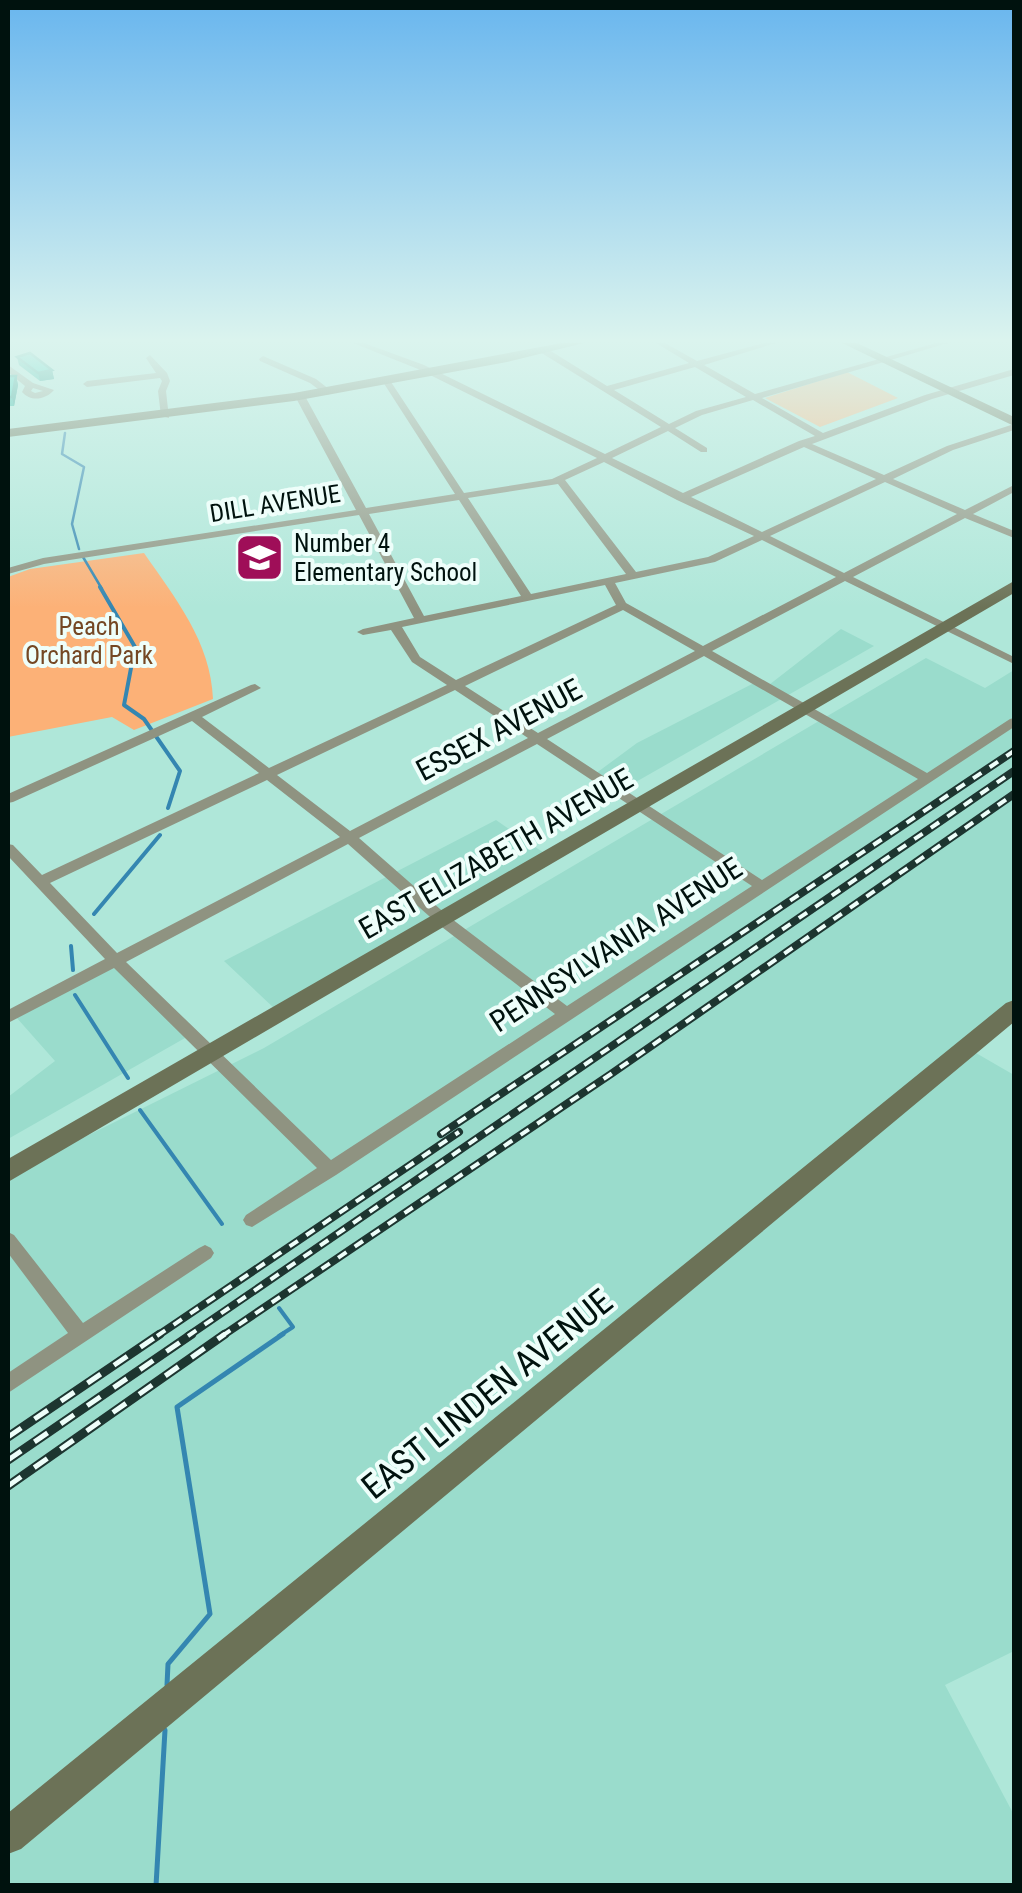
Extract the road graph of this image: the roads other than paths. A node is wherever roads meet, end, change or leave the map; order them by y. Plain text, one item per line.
1 (319, 431) edge
2 (419, 431) edge
3 (546, 431) edge
4 (661, 431) edge
5 (676, 431) edge
6 (813, 431) edge
7 (829, 431) edge
8 (994, 431) edge
9 (819, 435) junction
10 (802, 443) junction
11 (704, 450) dead end
12 (604, 460) junction
13 (884, 479) junction
14 (560, 480) junction
15 (1014, 488) edge
16 (462, 497) junction
17 (681, 498) junction
18 (363, 512) junction
19 (966, 514) junction
20 (1014, 535) edge
21 (760, 538) junction
22 (8, 571) edge
23 (633, 576) junction
24 (843, 579) junction
25 (608, 582) junction
26 (1014, 586) edge
27 (528, 598) junction
28 (623, 606) junction
29 (421, 620) junction
30 (395, 626) junction
31 (944, 629) junction
32 (363, 632) dead end
33 (702, 652) junction
34 (1014, 662) edge
35 (456, 685) junction
36 (255, 688) dead end
37 (801, 708) junction
38 (193, 716) junction
39 (1014, 722) edge
40 (540, 738) junction
41 (266, 775) junction
42 (925, 777) junction
43 (8, 798) edge
44 (640, 806) junction
45 (350, 837) junction
46 (8, 848) edge
47 (40, 882) junction
48 (762, 886) junction
49 (442, 920) junction
50 (117, 959) junction
51 (1014, 1008) edge
52 (565, 1013) junction
53 (8, 1016) edge
54 (208, 1056) junction
55 (330, 1170) junction
56 (8, 1172) edge
57 (252, 1220) dead end
58 (8, 1240) edge
59 (205, 1252) dead end
60 (81, 1335) junction
61 (8, 1384) edge
62 (8, 1836) edge

1 - 18 street
2 - 16 street
3 - 12 street
4 - 12 street, DILL AVENUE
5 - 11 street
6 - 9 street
7 - 9 street
8 - 13 street
9 - 10 street
10 - 13 street
10 - 17 street
12 - 14 street, DILL AVENUE
12 - 17 street
13 - 19 street
13 - 21 street
14 - 16 street, DILL AVENUE
14 - 23 street
15 - 19 street, ESSEX AVENUE
16 - 18 street, DILL AVENUE
16 - 27 street
17 - 21 street
18 - 22 street, DILL AVENUE
18 - 29 street
19 - 20 street
19 - 24 street, ESSEX AVENUE
21 - 23 street
21 - 24 street
23 - 25 street
24 - 31 street
24 - 33 street, ESSEX AVENUE
25 - 27 street
25 - 28 street
26 - 31 street, EAST ELIZABETH AVENUE
27 - 29 street
28 - 33 street
28 - 35 street
29 - 30 street
30 - 32 street
30 - 35 street
31 - 34 street
31 - 37 street, EAST ELIZABETH AVENUE
33 - 37 street
33 - 40 street, ESSEX AVENUE
35 - 40 street
35 - 41 street
36 - 38 street
37 - 42 street
37 - 44 street, EAST ELIZABETH AVENUE
38 - 41 street
38 - 43 street
39 - 42 street, PENNSYLVANIA AVENUE
40 - 44 street
40 - 45 street, ESSEX AVENUE
41 - 45 street
41 - 47 street
42 - 48 street, PENNSYLVANIA AVENUE
44 - 48 street
44 - 49 street, EAST ELIZABETH AVENUE
45 - 49 street
45 - 50 street, ESSEX AVENUE
46 - 47 street
47 - 50 street
48 - 52 street, PENNSYLVANIA AVENUE
49 - 52 street
49 - 54 street, EAST ELIZABETH AVENUE
50 - 53 street, ESSEX AVENUE
50 - 54 street
51 - 62 street, EAST LINDEN AVENUE
52 - 55 street, PENNSYLVANIA AVENUE
54 - 55 street
54 - 56 street, EAST ELIZABETH AVENUE
55 - 57 street, PENNSYLVANIA AVENUE
58 - 60 street
59 - 60 street
60 - 61 street

